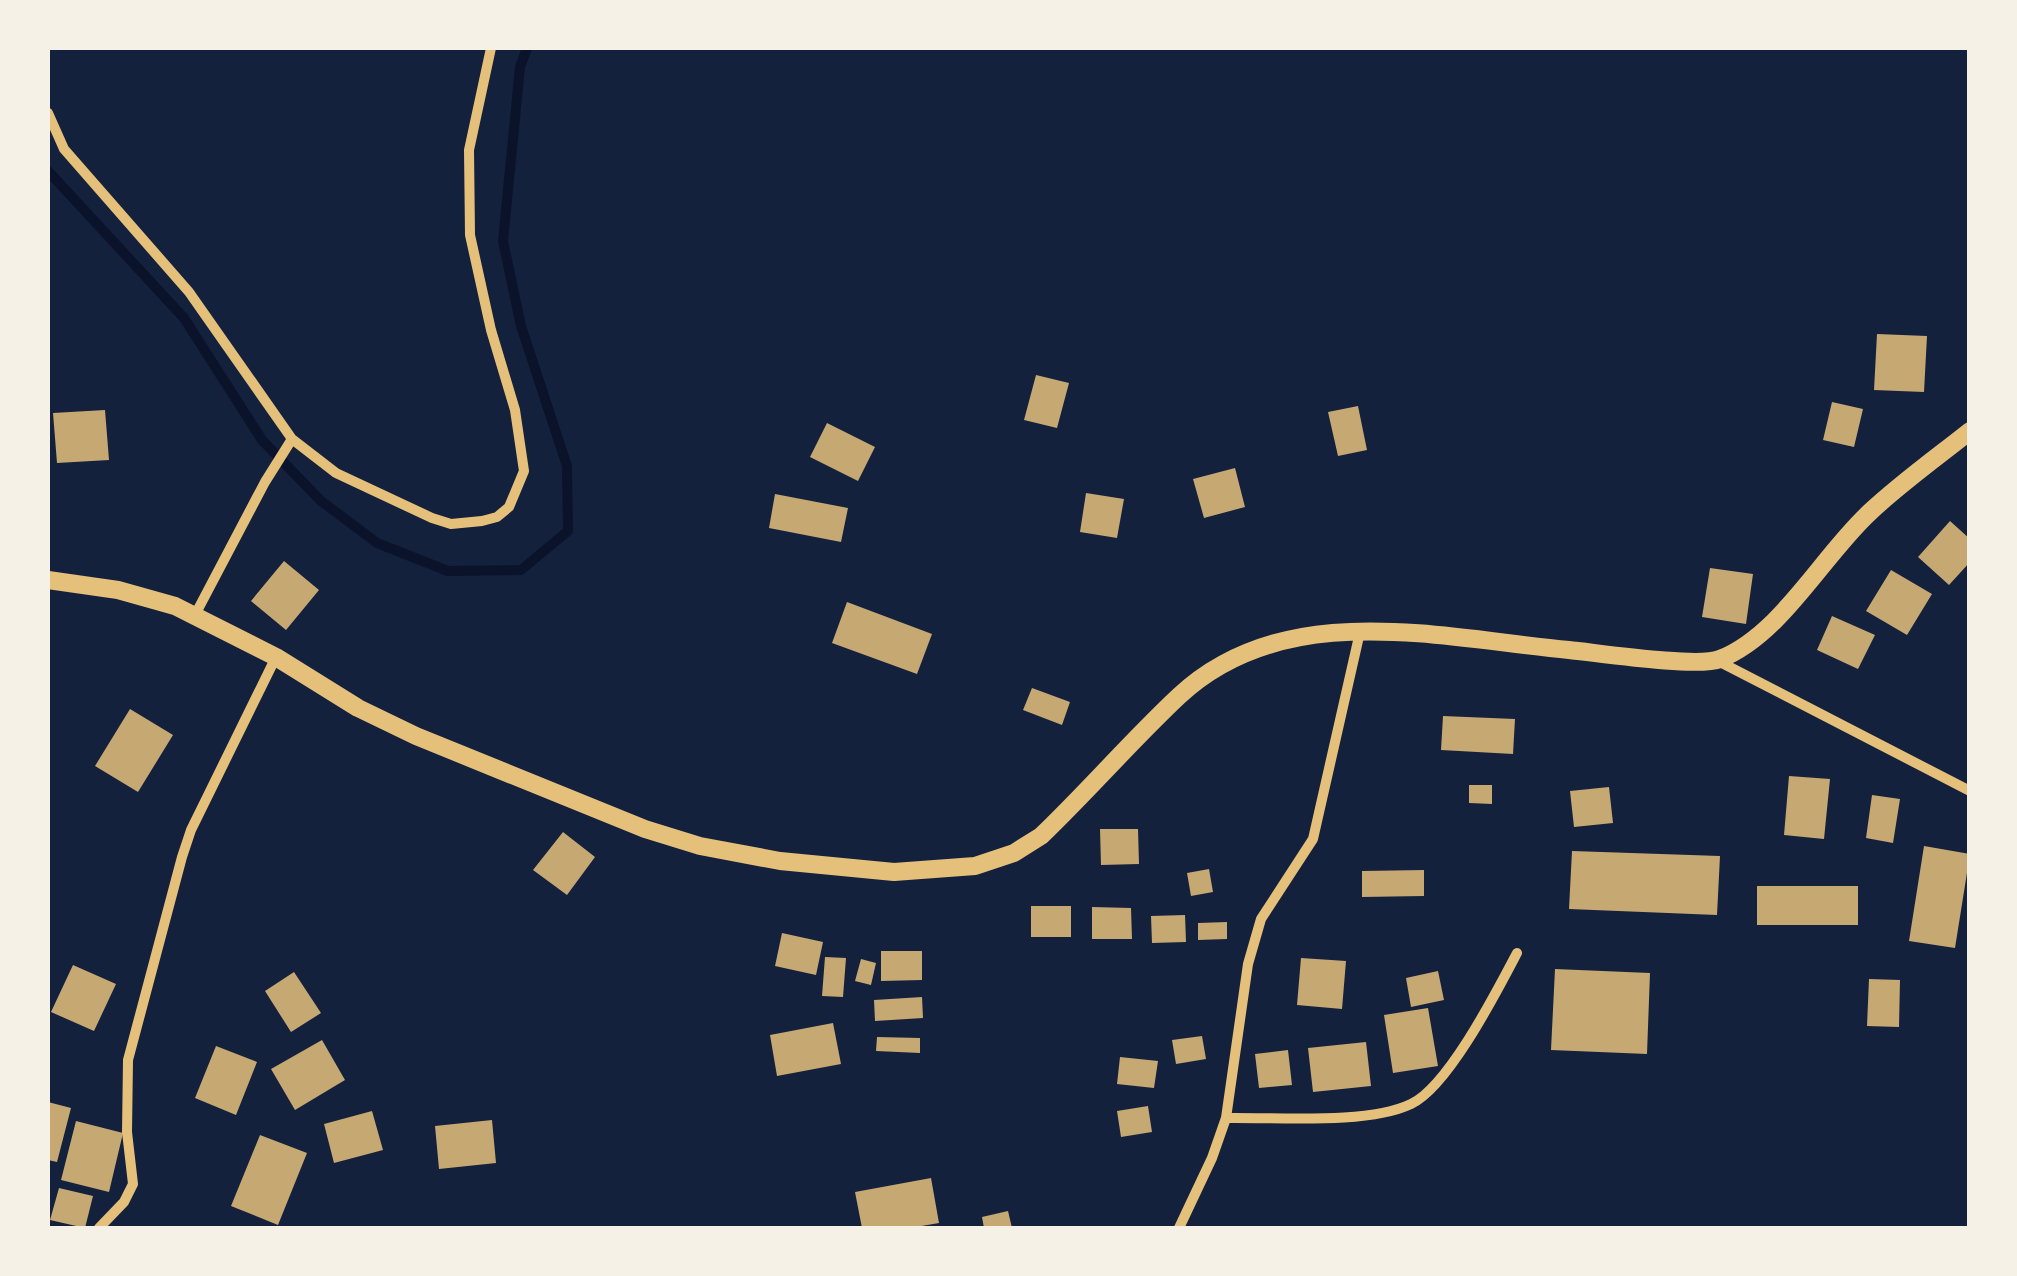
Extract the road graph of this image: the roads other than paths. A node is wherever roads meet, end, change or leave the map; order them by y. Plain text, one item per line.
1 (491, 48) edge
2 (48, 113) edge
3 (1970, 431) edge
4 (288, 444) junction
5 (48, 580) edge
6 (195, 615) junction
7 (1360, 631) junction
8 (276, 657) junction
9 (1718, 660) junction
10 (1970, 791) edge
11 (1516, 954) dead end
12 (1226, 1118) junction
13 (99, 1228) edge
14 (1179, 1228) edge

1 - 4 street
2 - 4 street
3 - 9 street
4 - 6 street
5 - 6 street
6 - 8 street
7 - 8 street
7 - 9 street
7 - 12 street
8 - 13 street
9 - 10 street
11 - 12 street
12 - 14 street

